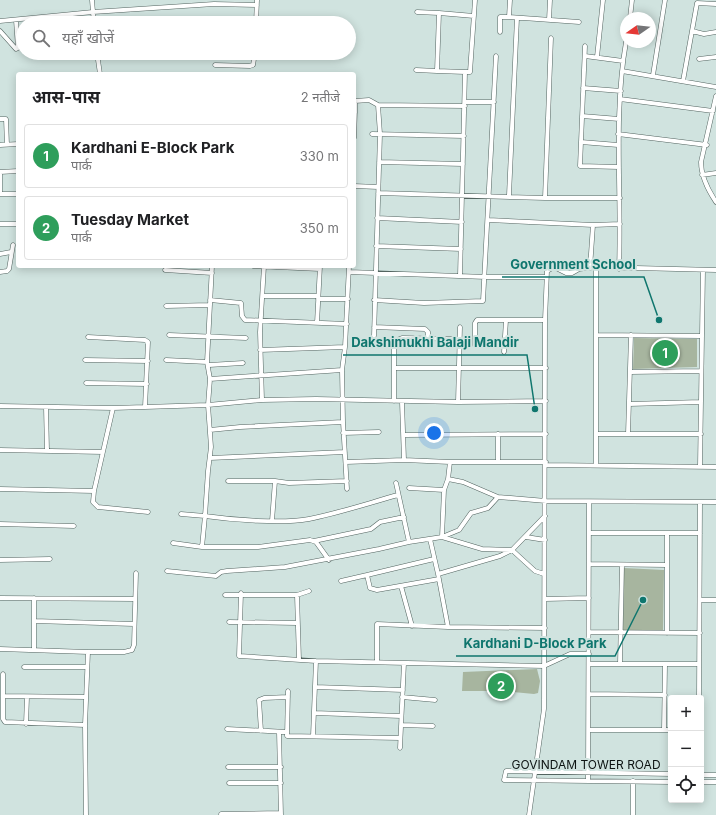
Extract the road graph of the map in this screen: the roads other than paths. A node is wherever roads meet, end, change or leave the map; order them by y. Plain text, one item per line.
1 (92, 0) edge
2 (257, 0) edge
3 (475, 0) edge
4 (510, 0) edge
5 (550, 0) edge
6 (603, 0) edge
7 (632, 0) edge
8 (666, 0) edge
9 (716, 4) edge
10 (257, 5) junction
11 (93, 12) junction
12 (417, 12) dead end
13 (631, 12) edge
14 (439, 13) junction
15 (72, 15) joint
16 (64, 16) edge
17 (93, 16) edge
18 (256, 16) edge
19 (474, 16) junction
20 (509, 17) junction
21 (517, 18) junction
22 (16, 20) edge
23 (549, 20) junction
24 (0, 21) edge
25 (579, 22) dead end
26 (0, 31) edge
27 (692, 31) junction
28 (500, 32) dead end
29 (716, 32) edge
30 (551, 38) dead end
31 (585, 46) dead end
32 (625, 48) edge
33 (16, 49) edge
34 (496, 56) dead end
35 (585, 56) junction
36 (597, 57) junction
37 (716, 57) edge
38 (699, 59) dead end
39 (98, 60) edge
40 (254, 60) edge
41 (623, 61) junction
42 (215, 65) dead end
43 (416, 70) dead end
44 (437, 71) junction
45 (622, 71) junction
46 (100, 72) edge
47 (466, 72) junction
48 (653, 75) junction
49 (683, 81) junction
50 (716, 87) edge
51 (584, 88) junction
52 (621, 91) junction
53 (716, 96) edge
54 (620, 99) junction
55 (356, 101) edge
56 (494, 102) junction
57 (465, 104) junction
58 (378, 105) junction
59 (715, 108) edge
60 (582, 116) junction
61 (0, 119) edge
62 (619, 119) junction
63 (372, 134) dead end
64 (380, 134) junction
65 (618, 134) junction
66 (464, 136) junction
67 (581, 142) junction
68 (16, 144) edge
69 (0, 145) edge
70 (7, 145) junction
71 (618, 145) junction
72 (706, 145) junction
73 (379, 162) junction
74 (463, 164) junction
75 (618, 167) junction
76 (16, 171) edge
77 (716, 173) edge
78 (702, 175) junction
79 (356, 186) edge
80 (378, 187) junction
81 (378, 193) junction
82 (0, 194) edge
83 (16, 194) edge
84 (462, 195) junction
85 (489, 195) junction
86 (509, 195) junction
87 (545, 198) junction
88 (620, 198) junction
89 (716, 202) edge
90 (377, 218) junction
91 (488, 220) junction
92 (462, 222) junction
93 (0, 224) edge
94 (16, 224) edge
95 (620, 224) junction
96 (592, 225) junction
97 (13, 244) dead end
98 (376, 246) junction
99 (461, 249) junction
100 (11, 252) junction
101 (0, 254) edge
102 (596, 267) junction
103 (212, 268) edge
104 (264, 268) edge
105 (320, 268) edge
106 (349, 268) edge
107 (590, 268) junction
108 (619, 269) junction
109 (165, 270) dead end
110 (703, 270) junction
111 (716, 270) edge
112 (0, 272) edge
113 (349, 272) junction
114 (375, 272) junction
115 (212, 273) junction
116 (460, 276) junction
117 (486, 277) junction
118 (546, 277) junction
119 (263, 296) junction
120 (318, 298) junction
121 (348, 299) junction
122 (210, 300) junction
123 (374, 300) junction
124 (210, 305) junction
125 (166, 306) dead end
126 (506, 320) junction
127 (545, 320) junction
128 (261, 322) junction
129 (317, 324) junction
130 (347, 324) junction
131 (374, 327) junction
132 (460, 327) dead end
133 (169, 335) dead end
134 (596, 335) junction
135 (631, 335) junction
136 (374, 336) dead end
137 (701, 336) junction
138 (88, 337) dead end
139 (208, 337) junction
140 (428, 337) junction
141 (246, 338) dead end
142 (459, 339) junction
143 (475, 345) dead end
144 (345, 347) junction
145 (260, 350) junction
146 (504, 352) dead end
147 (85, 360) dead end
148 (166, 360) dead end
149 (148, 361) junction
150 (208, 364) junction
151 (243, 364) dead end
152 (394, 368) junction
153 (459, 368) junction
154 (546, 368) junction
155 (342, 370) junction
156 (701, 371) junction
157 (630, 372) junction
158 (261, 375) junction
159 (210, 379) junction
160 (86, 383) dead end
161 (146, 384) junction
162 (342, 399) junction
163 (262, 400) junction
164 (394, 401) junction
165 (546, 401) junction
166 (402, 402) junction
167 (458, 402) junction
168 (701, 402) junction
169 (629, 404) junction
170 (208, 405) junction
171 (0, 406) edge
172 (46, 407) junction
173 (145, 407) junction
174 (113, 408) junction
175 (343, 422) junction
176 (210, 430) junction
177 (379, 432) dead end
178 (343, 433) junction
179 (498, 434) junction
180 (546, 434) junction
181 (596, 434) junction
182 (628, 434) junction
183 (701, 434) junction
184 (404, 435) junction
185 (0, 450) edge
186 (47, 451) junction
187 (103, 452) junction
188 (345, 452) junction
189 (210, 458) junction
190 (404, 460) junction
191 (346, 462) junction
192 (450, 462) junction
193 (498, 462) junction
194 (546, 463) junction
195 (596, 465) junction
196 (700, 466) junction
197 (716, 466) edge
198 (448, 480) junction
199 (228, 481) dead end
200 (275, 481) junction
201 (347, 481) junction
202 (396, 483) dead end
203 (409, 488) dead end
204 (0, 489) edge
205 (347, 489) dead end
206 (444, 490) junction
207 (94, 491) junction
208 (398, 495) junction
209 (498, 497) junction
210 (546, 501) junction
211 (589, 502) junction
212 (700, 502) junction
213 (716, 502) edge
214 (148, 512) dead end
215 (181, 514) dead end
216 (205, 516) junction
217 (545, 516) junction
218 (404, 517) junction
219 (272, 521) junction
220 (0, 524) edge
221 (74, 526) dead end
222 (589, 533) junction
223 (667, 533) junction
224 (700, 533) junction
225 (442, 537) junction
226 (526, 537) junction
227 (430, 539) junction
228 (545, 540) junction
229 (314, 541) junction
230 (409, 542) junction
231 (173, 543) dead end
232 (202, 547) junction
233 (512, 550) junction
234 (50, 559) dead end
235 (434, 559) junction
236 (0, 560) edge
237 (328, 560) junction
238 (589, 564) junction
239 (622, 564) junction
240 (667, 565) junction
241 (167, 571) dead end
242 (136, 573) dead end
243 (544, 574) junction
244 (367, 575) junction
245 (438, 577) junction
246 (341, 581) dead end
247 (401, 586) junction
248 (309, 591) dead end
249 (241, 593) junction
250 (225, 594) dead end
251 (297, 595) junction
252 (0, 598) edge
253 (34, 598) junction
254 (135, 598) junction
255 (589, 598) junction
256 (545, 599) junction
257 (700, 600) junction
258 (716, 600) edge
259 (34, 621) junction
260 (229, 622) dead end
261 (240, 622) junction
262 (297, 623) junction
263 (134, 624) junction
264 (412, 626) junction
265 (448, 627) junction
266 (545, 628) junction
267 (589, 632) junction
268 (620, 633) junction
269 (667, 633) junction
270 (700, 633) junction
271 (0, 649) edge
272 (34, 650) junction
273 (88, 652) junction
274 (589, 654) junction
275 (299, 660) junction
276 (316, 661) junction
277 (377, 662) junction
278 (404, 663) junction
279 (589, 664) junction
280 (620, 664) junction
281 (699, 664) junction
282 (666, 665) junction
283 (544, 666) junction
284 (86, 667) junction
285 (24, 668) dead end
286 (3, 674) dead end
287 (315, 687) junction
288 (403, 690) junction
289 (288, 691) dead end
290 (589, 694) junction
291 (665, 695) junction
292 (699, 695) edge
293 (3, 696) junction
294 (27, 697) junction
295 (86, 697) junction
296 (288, 697) junction
297 (402, 697) junction
298 (435, 700) dead end
299 (314, 714) junction
300 (401, 716) junction
301 (26, 724) junction
302 (85, 725) junction
303 (401, 725) junction
304 (433, 726) dead end
305 (227, 729) dead end
306 (589, 730) junction
307 (664, 730) junction
308 (668, 730) edge
309 (261, 731) junction
310 (279, 732) junction
311 (287, 732) junction
312 (313, 736) junction
313 (400, 738) junction
314 (400, 748) dead end
315 (228, 767) dead end
316 (281, 767) junction
317 (535, 771) junction
318 (588, 771) junction
319 (668, 774) edge
320 (704, 775) edge
321 (716, 775) edge
322 (534, 779) junction
323 (588, 781) junction
324 (633, 781) junction
325 (668, 782) edge
326 (704, 782) edge
327 (716, 782) edge
328 (229, 783) dead end
329 (281, 783) junction
330 (220, 814) dead end
331 (281, 814) edge
332 (86, 815) edge
333 (529, 815) edge
334 (632, 815) edge

1 - 11 street
2 - 10 street
3 - 19 street
4 - 20 street
5 - 23 street
6 - 36 street
7 - 13 street
8 - 48 street
9 - 27 street
10 - 11 street
10 - 18 street
11 - 15 street
11 - 17 street
12 - 14 street
14 - 19 street
14 - 44 street
15 - 16 street
19 - 47 street
20 - 21 street
20 - 28 street
21 - 23 street
21 - 86 street
22 - 24 street
23 - 25 street
26 - 33 street
27 - 29 street
27 - 49 street
30 - 87 street
31 - 35 street
32 - 41 street
34 - 56 street
35 - 36 street
35 - 51 street
36 - 41 street
37 - 38 street
39 - 46 street
40 - 42 street
41 - 45 street
43 - 44 street
44 - 47 street
45 - 48 street
45 - 52 street
47 - 57 street
48 - 49 street
49 - 50 street
51 - 52 street
51 - 60 street
52 - 54 street
53 - 59 street
54 - 59 street
54 - 62 street
55 - 58 street
56 - 57 street
56 - 85 street
57 - 58 street
57 - 66 street
58 - 64 street
59 - 72 street
60 - 62 street
60 - 67 street
61 - 70 street
62 - 65 street
63 - 64 street
64 - 66 street
64 - 73 street
65 - 71 street
65 - 72 street
66 - 74 street
67 - 71 street
67 - 75 street
68 - 70 street
69 - 70 street
71 - 75 street
72 - 78 street
73 - 74 street
73 - 80 street
74 - 84 street
75 - 88 street
76 - 82 street
77 - 78 street
78 - 89 street
79 - 80 street
80 - 81 street
81 - 84 street
81 - 90 street
82 - 83 street
84 - 85 street
84 - 92 street
85 - 86 street
85 - 91 street
86 - 87 street
87 - 88 street
88 - 95 street
90 - 92 street
90 - 98 street
91 - 96 street
91 - 117 street
92 - 99 street
93 - 94 street
95 - 96 street
95 - 108 street
96 - 107 street
97 - 100 street
98 - 99 street
98 - 114 street
99 - 116 street
100 - 101 street
100 - 112 street
102 - 107 street
102 - 108 street
102 - 134 street
103 - 115 street
104 - 119 street
105 - 120 street
106 - 113 street
107 - 118 street
108 - 110 street
109 - 115 street
110 - 111 street
110 - 137 street
113 - 114 street
113 - 121 street
114 - 116 street
114 - 123 street
115 - 122 street
116 - 117 street
117 - 118 street
117 - 123 street
118 - 127 street
119 - 120 street
119 - 128 street
120 - 121 street
120 - 129 street
121 - 130 street
122 - 124 street
122 - 128 street
123 - 131 street
124 - 125 street
124 - 139 street
126 - 127 street
126 - 143 street
126 - 146 street
127 - 154 street
128 - 129 street
128 - 145 street
129 - 130 street
130 - 144 street
131 - 136 street
131 - 140 street
132 - 142 street
133 - 139 street
134 - 135 street
134 - 181 street
135 - 137 street
135 - 157 street
137 - 156 street
138 - 149 street
139 - 141 street
139 - 150 street
140 - 142 street
140 - 152 street
142 - 153 street
144 - 145 street
144 - 155 street
145 - 158 street
147 - 149 street
148 - 150 street
149 - 161 street
150 - 151 street
150 - 159 street
152 - 153 street
152 - 164 street
153 - 154 street
153 - 167 street
154 - 165 street
155 - 158 street
155 - 162 street
156 - 157 street
156 - 168 street
157 - 169 street
158 - 159 street
158 - 163 street
159 - 170 street
160 - 161 street
161 - 173 street
162 - 163 street
162 - 164 street
162 - 175 street
163 - 170 street
164 - 166 street
165 - 167 street
165 - 180 street
166 - 167 street
166 - 184 street
168 - 169 street
168 - 183 street
169 - 182 street
170 - 173 street
170 - 176 street
171 - 172 street
172 - 174 street
172 - 186 street
173 - 174 street
174 - 187 street
175 - 176 street
175 - 178 street
176 - 189 street
177 - 178 street
178 - 188 street
179 - 180 street
179 - 184 street
179 - 193 street
180 - 194 street
181 - 182 street
181 - 195 street
182 - 183 street
183 - 196 street
184 - 190 street
185 - 186 street
186 - 187 street
187 - 207 street
188 - 189 street
188 - 191 street
189 - 216 street
190 - 191 street
190 - 192 street
191 - 201 street
192 - 193 street
192 - 198 street
193 - 194 street
194 - 195 street
194 - 210 street
195 - 196 street
196 - 197 street
198 - 206 street
198 - 209 street
199 - 200 street
200 - 201 street
200 - 219 street
201 - 205 street
202 - 208 street
203 - 206 street
204 - 207 street
206 - 225 street
207 - 214 street
208 - 218 street
208 - 219 street
209 - 210 street
209 - 225 street
210 - 211 street
210 - 217 street
211 - 212 street
211 - 222 street
212 - 213 street
212 - 224 street
215 - 216 street
216 - 219 street
216 - 232 street
217 - 226 street
217 - 228 street
218 - 229 street
218 - 230 street
220 - 221 street
222 - 223 street
222 - 238 street
223 - 224 street
223 - 240 street
224 - 257 street
225 - 227 street
225 - 233 street
226 - 228 street
226 - 233 street
227 - 230 street
227 - 235 street
228 - 243 street
229 - 232 street
229 - 237 street
230 - 237 street
231 - 232 street
233 - 243 street
233 - 245 street
234 - 236 street
235 - 244 street
235 - 245 street
237 - 241 street
238 - 239 street
238 - 255 street
239 - 240 street
239 - 268 street
240 - 269 street
242 - 254 street
243 - 256 street
244 - 246 street
244 - 247 street
245 - 247 street
245 - 265 street
247 - 264 street
248 - 251 street
249 - 250 street
249 - 251 street
249 - 261 street
251 - 262 street
252 - 253 street
253 - 254 street
253 - 259 street
254 - 263 street
255 - 256 street
255 - 267 street
256 - 266 street
257 - 258 street
257 - 270 street
259 - 263 street
259 - 272 street
260 - 261 street
261 - 262 street
261 - 275 street
262 - 275 street
263 - 273 street
264 - 265 street
264 - 277 street
265 - 266 street
266 - 283 street
267 - 268 street
267 - 274 street
268 - 269 street
268 - 280 street
269 - 270 street
270 - 281 street
271 - 272 street
272 - 273 street
273 - 284 street
274 - 279 street
274 - 283 street
275 - 276 street
276 - 277 street
276 - 287 street
277 - 278 street
278 - 283 street
278 - 288 street
279 - 280 street
279 - 290 street
280 - 282 street
281 - 282 street
281 - 292 street
282 - 291 street
283 - 317 street
284 - 285 street
284 - 295 street
286 - 293 street
287 - 288 street
287 - 299 street
288 - 297 street
289 - 296 street
290 - 291 street
290 - 306 street
291 - 307 street
293 - 294 street
293 - 301 street
294 - 295 street
294 - 301 street
295 - 302 street
296 - 309 street
296 - 311 street
297 - 298 street
297 - 300 street
299 - 300 street
299 - 312 street
300 - 303 street
301 - 302 street
302 - 332 street
303 - 304 street
303 - 313 street
305 - 309 street
306 - 307 street
306 - 318 street
307 - 308 street
309 - 310 street
310 - 311 street
310 - 316 street
311 - 312 street
312 - 313 street
313 - 314 street
315 - 316 street
316 - 329 street
317 - 318 street, GOVINDAM TOWER ROAD
317 - 322 street
317 - 322 street, GOVINDAM TOWER ROAD
318 - 319 street, GOVINDAM TOWER ROAD
318 - 323 street
320 - 321 street
322 - 323 street, GOVINDAM TOWER ROAD
322 - 333 street
323 - 324 street, GOVINDAM TOWER ROAD
324 - 325 street, GOVINDAM TOWER ROAD
324 - 334 street
326 - 327 street
328 - 329 street
329 - 331 street
330 - 331 street

